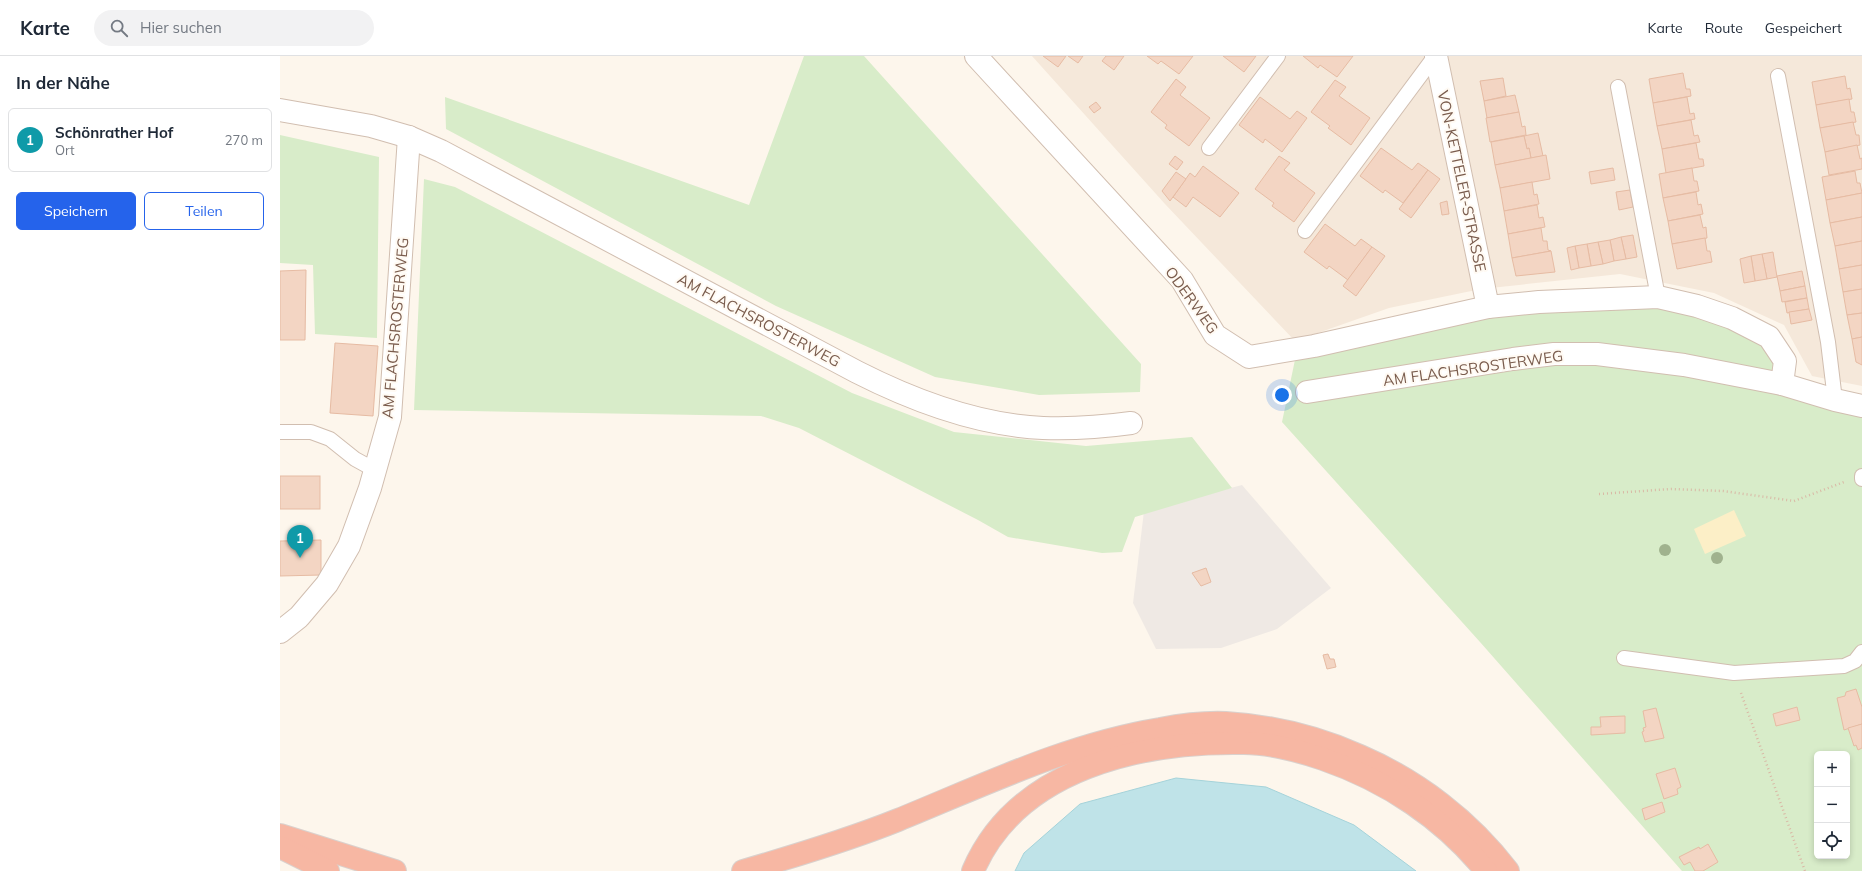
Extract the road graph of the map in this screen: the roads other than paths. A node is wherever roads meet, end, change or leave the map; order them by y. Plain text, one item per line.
1 (976, 56) edge
2 (1278, 56) edge
3 (1435, 56) edge
4 (1778, 76) dead end
5 (1618, 87) dead end
6 (280, 110) edge
7 (409, 137) junction
8 (1209, 148) dead end
9 (1305, 231) dead end
10 (1658, 297) junction
11 (1488, 307) junction
12 (1782, 384) junction
13 (1307, 392) dead end
14 (1835, 400) junction
15 (1862, 406) edge
16 (1131, 423) dead end
17 (280, 432) edge
18 (375, 470) junction
19 (280, 632) edge
20 (1862, 652) edge
21 (1624, 658) dead end
22 (280, 835) edge
23 (280, 847) edge
24 (328, 871) edge
25 (394, 871) edge
26 (743, 871) edge
27 (973, 871) edge
28 (1486, 871) edge
29 (1508, 871) edge

1 - 11 street, ODERWEG
2 - 8 lane
3 - 9 lane
3 - 11 street, VON-KETTELER-STRASSE
4 - 14 lane
5 - 10 lane
6 - 7 street, AM FLACHSROSTERWEG
7 - 16 street, AM FLACHSROSTERWEG
7 - 18 street, AM FLACHSROSTERWEG
10 - 11 street
10 - 12 street
12 - 13 street, AM FLACHSROSTERWEG
12 - 14 street, AM FLACHSROSTERWEG
14 - 15 street, AM FLACHSROSTERWEG
17 - 18 lane
18 - 19 street, AM FLACHSROSTERWEG
20 - 21 lane
22 - 25 highway
23 - 24 highway
26 - 29 highway
27 - 28 highway

